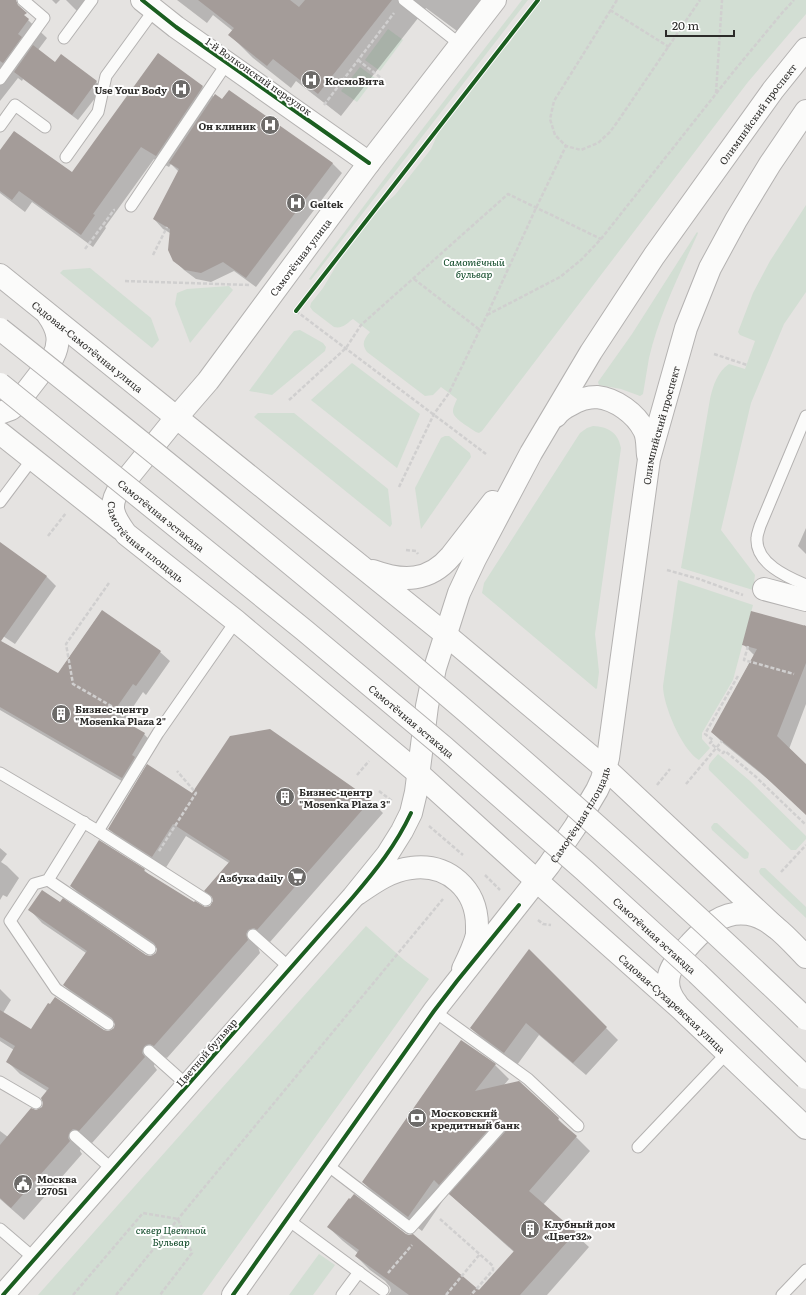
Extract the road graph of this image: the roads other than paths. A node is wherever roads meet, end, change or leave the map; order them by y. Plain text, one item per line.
1 (23, 0) edge
2 (92, 0) edge
3 (404, 0) edge
4 (495, 0) edge
5 (148, 5) edge
6 (64, 38) dead end
7 (461, 46) junction
8 (806, 49) edge
9 (227, 63) junction
10 (0, 79) edge
11 (806, 111) edge
12 (0, 126) edge
13 (45, 127) dead end
14 (66, 157) dead end
15 (369, 164) junction
16 (131, 206) road end
17 (0, 276) edge
18 (44, 310) junction
19 (0, 329) edge
20 (0, 384) edge
21 (0, 413) edge
22 (806, 416) edge
23 (176, 418) junction
24 (546, 428) junction
25 (0, 433) edge
26 (531, 453) junction
27 (33, 458) junction
28 (649, 459) junction
29 (0, 502) edge
30 (126, 534) junction
31 (362, 567) junction
32 (806, 585) edge
33 (764, 588) dead end
34 (806, 600) edge
35 (236, 621) junction
36 (445, 634) junction
37 (606, 769) junction
38 (0, 773) edge
39 (419, 774) junction
40 (84, 822) junction
41 (98, 831) junction
42 (48, 880) junction
43 (537, 881) junction
44 (354, 897) junction
45 (206, 900) dead end
46 (775, 928) junction
47 (253, 935) dead end
48 (150, 949) dead end
49 (806, 957) edge
50 (290, 968) junction
51 (457, 981) junction
52 (680, 1008) junction
53 (434, 1011) junction
54 (806, 1019) edge
55 (108, 1024) dead end
56 (149, 1051) dead end
57 (728, 1052) junction
58 (806, 1078) edge
59 (0, 1082) edge
60 (187, 1085) junction
61 (36, 1103) dead end
62 (578, 1126) dead end
63 (500, 1127) dead end
64 (806, 1128) edge
65 (75, 1136) dead end
66 (638, 1147) dead end
67 (326, 1164) junction
68 (113, 1170) junction
69 (286, 1219) junction
70 (0, 1229) edge
71 (35, 1259) junction
72 (806, 1270) edge
73 (359, 1272) junction
74 (380, 1288) road end
75 (3, 1295) edge
76 (233, 1295) edge
77 (342, 1295) edge
78 (782, 1295) edge

1 - 10 lane
2 - 6 lane
3 - 7 lane
4 - 7 main road, Самотёчная улица
5 - 9 main road, 1-й Волконский переулок
5 - 14 lane
7 - 15 main road, Самотёчная улица
8 - 24 main road, Олимпийский проспект
9 - 15 main road, 1-й Волконский переулок
9 - 16 lane
11 - 28 main road, Олимпийский проспект
12 - 13 lane
15 - 23 main road, Самотёчная улица
17 - 18 main road, Садовая-Самотёчная улица
18 - 21 main road
18 - 23 main road, Садовая-Самотёчная улица
19 - 54 main road, bridge
20 - 58 main road, Самотёчная эстакада, bridge
22 - 32 lane
23 - 30 main road, Самотёчная площадь
23 - 31 main road, Самотёчная площадь
24 - 26 main road, Олимпийский проспект
24 - 28 main road
25 - 27 main road
26 - 31 main road
26 - 36 main road, Олимпийский проспект
27 - 29 lane
27 - 30 main road
28 - 37 main road, Олимпийский проспект
30 - 35 main road, Самотёчная площадь
31 - 36 main road, Самотёчная площадь
33 - 34 main road
35 - 39 main road, Самотёчная площадь
35 - 41 lane
36 - 37 main road, Самотёчная площадь
36 - 39 main road
37 - 43 main road, Самотёчная площадь
37 - 46 main road
38 - 40 lane
39 - 43 main road, Самотёчная площадь
39 - 44 main road, Цветной бульвар
40 - 41 lane
40 - 42 lane
41 - 45 lane
42 - 48 lane
42 - 55 lane
43 - 51 main road
43 - 52 main road, Садовая-Сухаревская улица
44 - 50 main road, Цветной бульвар
44 - 51 main road
46 - 49 main road
46 - 52 main road
47 - 50 lane
50 - 60 main road, Цветной бульвар
51 - 53 main road
52 - 57 main road, Садовая-Сухаревская улица
53 - 62 lane
53 - 67 main road
56 - 60 lane
57 - 64 main road, Садовая-Сухаревская улица
57 - 66 lane
59 - 61 lane
60 - 68 main road, Цветной бульвар
63 - 67 lane
65 - 68 lane
67 - 69 main road
68 - 71 main road, Цветной бульвар
69 - 73 lane
69 - 76 main road
70 - 71 lane
71 - 75 main road, Цветной бульвар
72 - 78 lane
73 - 74 lane
73 - 77 lane

